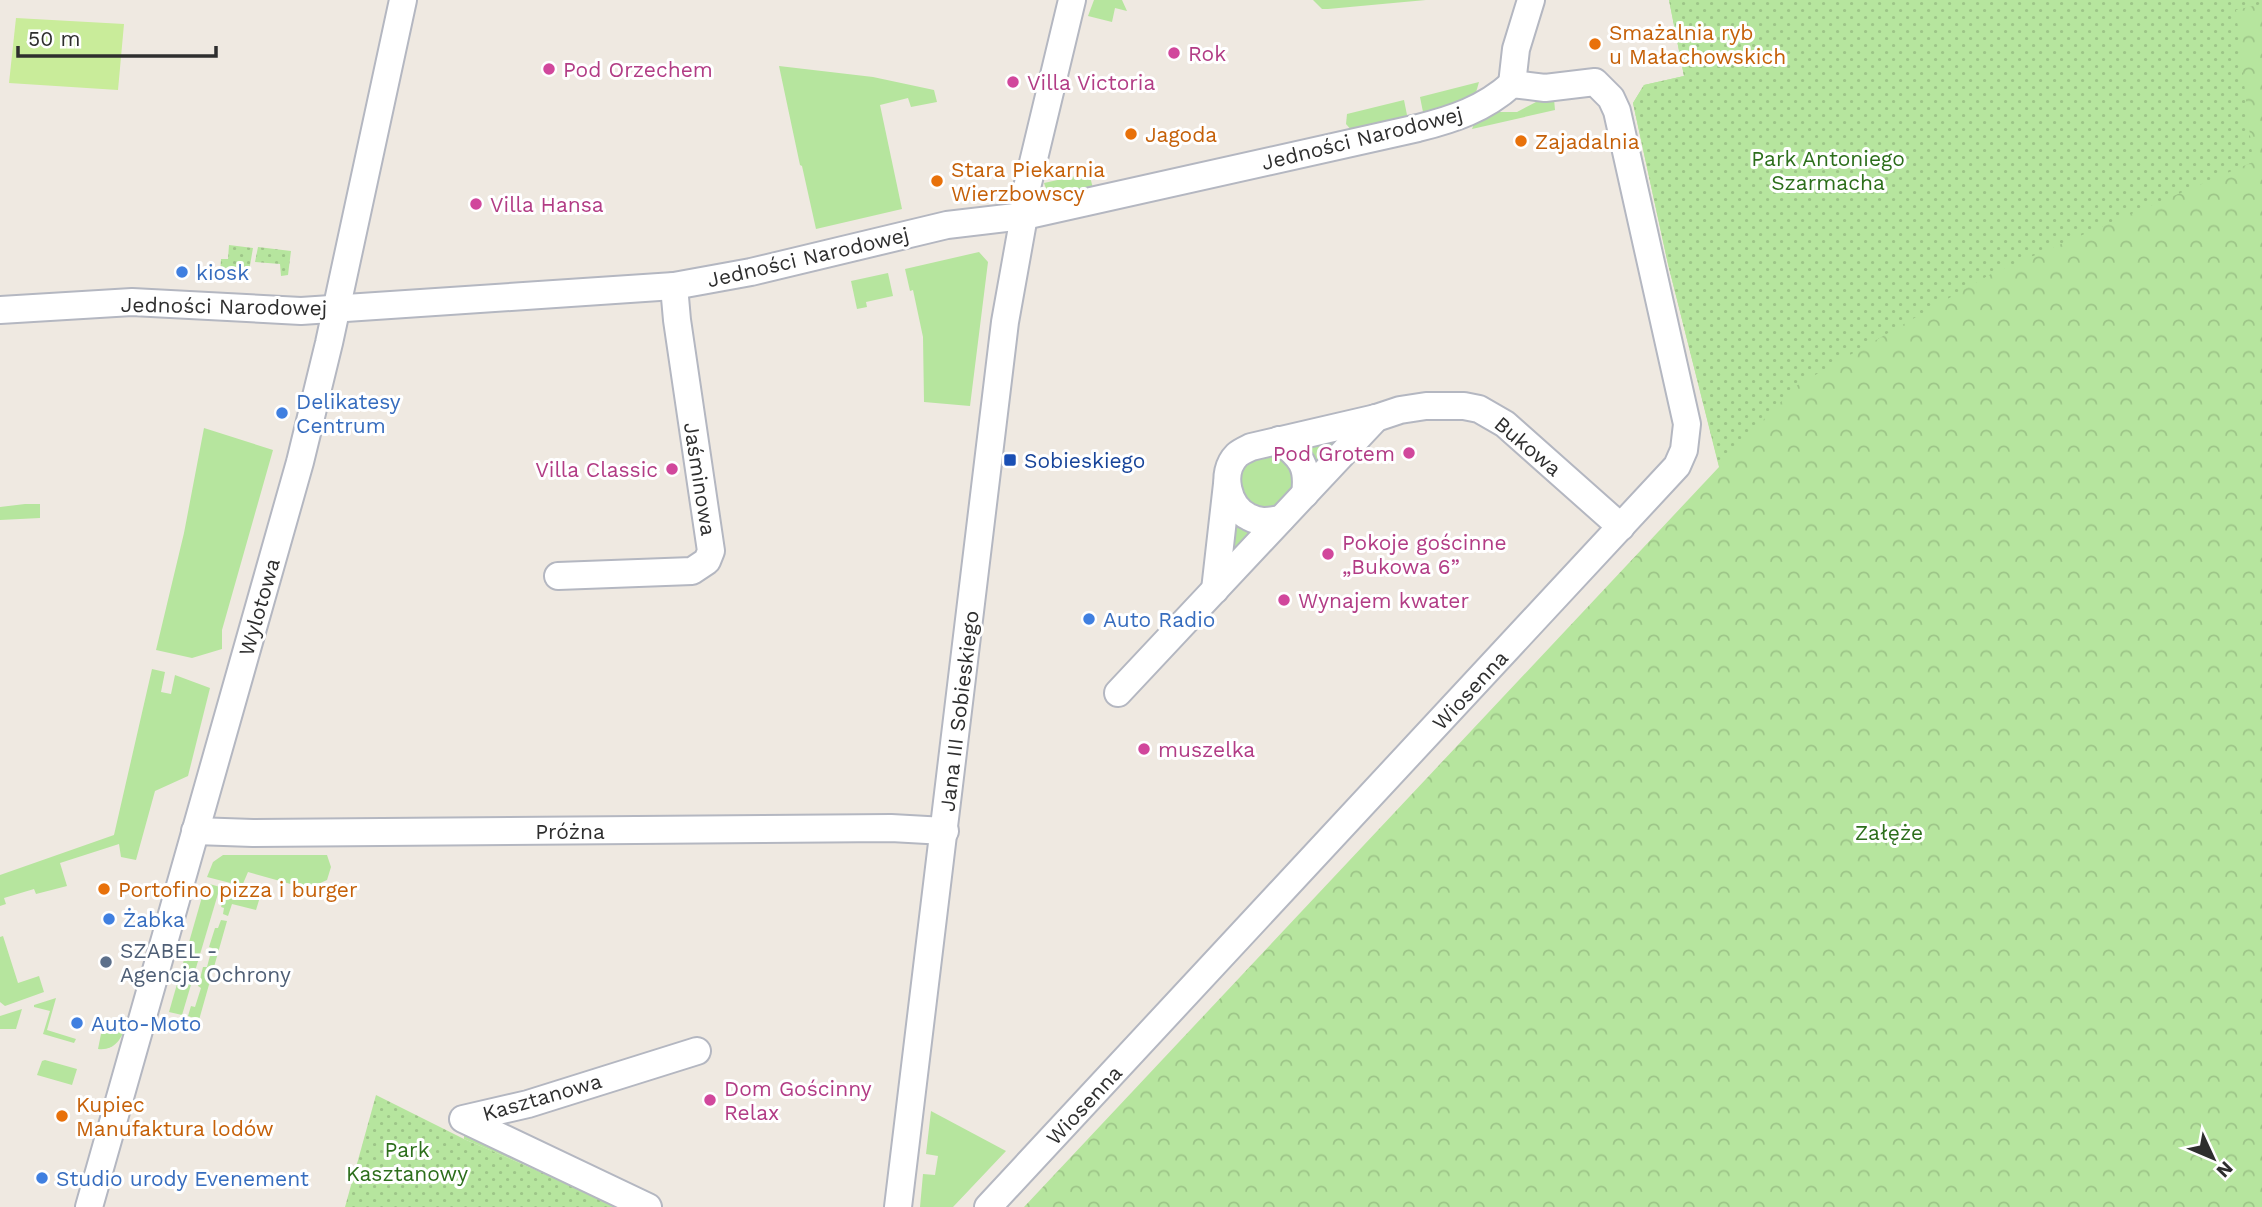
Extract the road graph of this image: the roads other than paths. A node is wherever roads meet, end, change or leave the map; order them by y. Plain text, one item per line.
1 (403, 0) edge
2 (1072, 0) edge
3 (1531, 0) edge
4 (1512, 84) junction
5 (1024, 216) junction
6 (674, 286) junction
7 (337, 308) junction
8 (0, 310) edge
9 (1376, 418) junction
10 (1279, 440) junction
11 (1228, 481) junction
12 (1305, 494) junction
13 (1281, 519) junction
14 (1621, 527) junction
15 (558, 576) dead end
16 (1215, 590) junction
17 (1118, 693) dead end
18 (195, 831) junction
19 (945, 831) junction
20 (697, 1051) dead end
21 (89, 1207) edge
22 (648, 1207) edge
23 (898, 1207) edge
24 (988, 1207) edge

1 - 7 street, Wylotowa
2 - 5 street, Jana III Sobieskiego
3 - 4 street
4 - 5 street, Jedności Narodowej
4 - 14 street, Wiosenna
5 - 6 street, Jedności Narodowej
5 - 19 street, Jana III Sobieskiego
6 - 7 street, Jedności Narodowej
6 - 15 street, Jaśminowa
7 - 8 street, Jedności Narodowej
7 - 18 street, Wylotowa
9 - 10 street, Bukowa
9 - 12 street
9 - 14 street, Bukowa
10 - 11 street, Bukowa
10 - 12 street
11 - 13 street
11 - 16 street, Bukowa
12 - 13 street
13 - 16 street
14 - 24 street, Wiosenna
16 - 17 street
18 - 19 street, Próżna
18 - 21 street, Wylotowa
19 - 23 street, Jana III Sobieskiego
20 - 22 street, Kasztanowa

